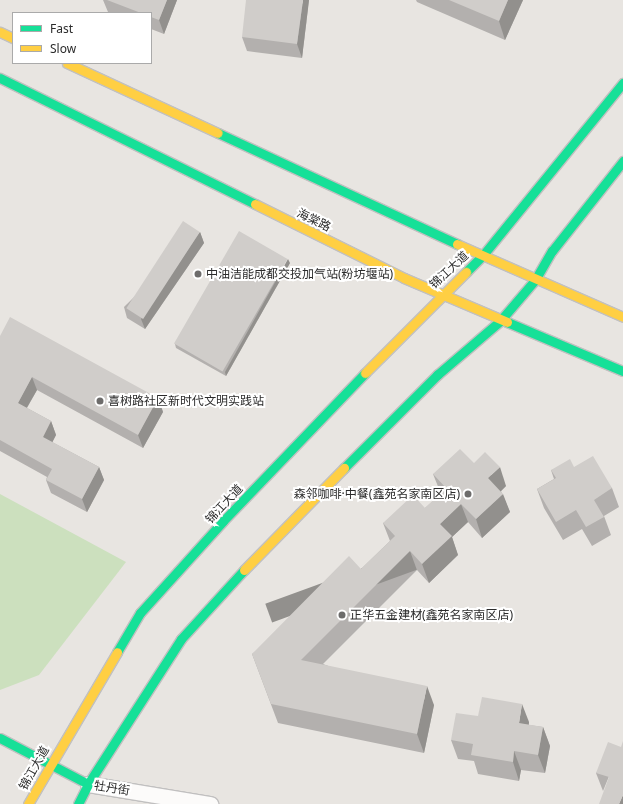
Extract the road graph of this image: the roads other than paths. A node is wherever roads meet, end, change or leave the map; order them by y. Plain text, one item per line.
1 (0, 32) edge
2 (12, 38) edge
3 (69, 64) edge
4 (0, 78) edge
5 (623, 83) edge
6 (623, 161) edge
7 (483, 255) junction
8 (535, 280) junction
9 (441, 294) junction
10 (623, 317) edge
11 (500, 321) junction
12 (623, 371) edge
13 (0, 738) edge
14 (49, 764) junction
15 (88, 784) junction
16 (28, 804) edge
17 (78, 804) edge
18 (210, 804) edge

1 - 2 main road
3 - 7 main road
4 - 9 main road, 海棠路
5 - 7 main road, 锦江大道
6 - 8 main road
7 - 8 main road
7 - 9 main road, 锦江大道
8 - 10 main road
8 - 11 main road
9 - 11 main road, 海棠路
9 - 14 main road, 锦江大道
11 - 12 main road, 海棠路
11 - 15 main road
13 - 14 main road, 牡丹街
14 - 15 main road, 牡丹街
14 - 16 main road, 锦江大道
15 - 17 main road
15 - 18 street, 牡丹街

